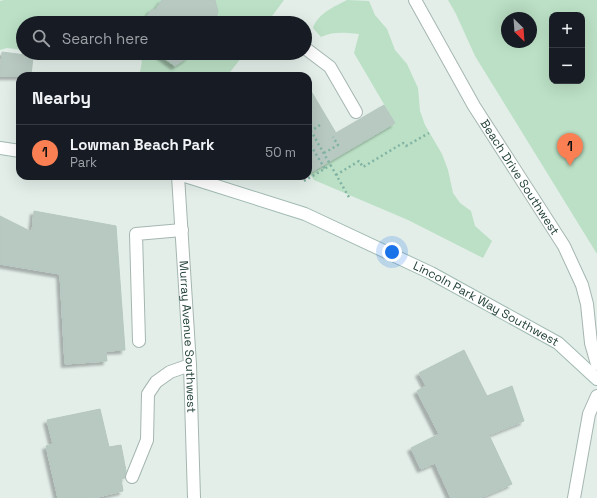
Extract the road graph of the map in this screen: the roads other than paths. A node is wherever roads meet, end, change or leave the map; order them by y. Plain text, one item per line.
1 (415, 0) edge
2 (312, 53) edge
3 (356, 112) dead end
4 (0, 148) edge
5 (16, 150) edge
6 (178, 180) edge
7 (198, 180) edge
8 (182, 230) junction
9 (139, 341) dead end
10 (597, 364) edge
11 (190, 365) junction
12 (597, 379) edge
13 (597, 396) edge
14 (132, 477) dead end
15 (194, 498) edge
16 (574, 498) edge

1 - 10 street, Beach Drive Southwest
2 - 3 street
4 - 5 street
6 - 8 street, Murray Avenue Southwest
7 - 12 street, Lincoln Park Way Southwest
8 - 9 street
8 - 11 street, Murray Avenue Southwest
11 - 14 street
11 - 15 street, Murray Avenue Southwest
13 - 16 street

